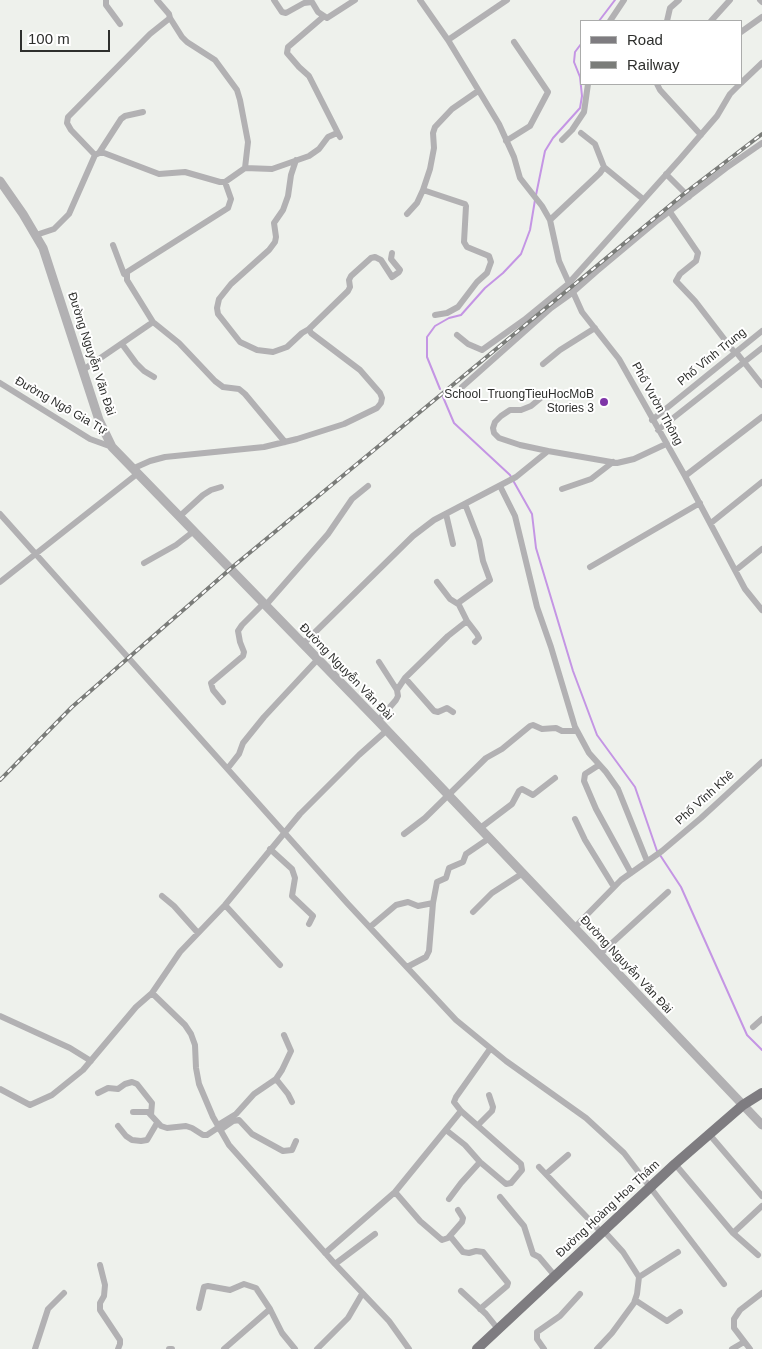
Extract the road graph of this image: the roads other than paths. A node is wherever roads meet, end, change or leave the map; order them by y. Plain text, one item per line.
1 (106, 0) edge
2 (157, 0) edge
3 (274, 0) edge
4 (355, 0) edge
5 (420, 0) edge
6 (507, 0) edge
7 (624, 0) edge
8 (679, 0) edge
9 (730, 0) edge
10 (323, 17) junction
11 (762, 17) edge
12 (170, 18) junction
13 (611, 20) edge
14 (667, 20) edge
15 (712, 20) edge
16 (120, 24) dead end
17 (742, 31) edge
18 (448, 40) junction
19 (514, 42) dead end
20 (762, 63) edge
21 (742, 81) edge
22 (588, 85) edge
23 (658, 85) edge
24 (738, 85) edge
25 (478, 91) junction
26 (143, 112) dead end
27 (581, 133) dead end
28 (701, 134) junction
29 (562, 140) dead end
30 (506, 141) junction
31 (762, 143) edge
32 (97, 154) junction
33 (296, 160) junction
34 (604, 167) junction
35 (245, 168) junction
36 (666, 174) junction
37 (0, 181) edge
38 (225, 182) junction
39 (423, 190) junction
40 (689, 197) junction
41 (643, 199) junction
42 (670, 212) junction
43 (407, 214) dead end
44 (550, 220) junction
45 (36, 235) junction
46 (113, 245) dead end
47 (392, 253) dead end
48 (126, 276) junction
49 (568, 284) junction
50 (572, 293) junction
51 (435, 315) dead end
52 (153, 322) junction
53 (595, 328) junction
54 (309, 329) junction
55 (762, 331) edge
56 (457, 335) dead end
57 (122, 344) junction
58 (762, 348) edge
59 (735, 352) junction
60 (744, 362) junction
61 (543, 364) dead end
62 (83, 370) junction
63 (154, 377) dead end
64 (0, 383) edge
65 (762, 385) edge
66 (462, 387) dead end
67 (548, 392) dead end
68 (762, 417) edge
69 (652, 420) junction
70 (658, 430) junction
71 (285, 442) junction
72 (666, 444) junction
73 (112, 447) junction
74 (548, 451) junction
75 (613, 462) junction
76 (135, 472) junction
77 (685, 476) junction
78 (762, 482) edge
79 (368, 486) dead end
80 (500, 486) junction
81 (221, 487) dead end
82 (562, 489) dead end
83 (700, 503) junction
84 (464, 504) junction
85 (0, 514) edge
86 (446, 514) junction
87 (180, 516) junction
88 (711, 523) junction
89 (194, 531) junction
90 (453, 544) dead end
91 (762, 549) edge
92 (35, 555) junction
93 (144, 563) dead end
94 (590, 567) dead end
95 (736, 570) junction
96 (0, 582) edge
97 (438, 582) dead end
98 (458, 604) junction
99 (264, 605) junction
100 (762, 610) edge
101 (467, 621) junction
102 (475, 642) dead end
103 (303, 644) junction
104 (318, 659) junction
105 (379, 662) dead end
106 (405, 678) junction
107 (397, 690) junction
108 (223, 702) dead end
109 (453, 712) dead end
110 (378, 721) junction
111 (386, 731) junction
112 (577, 731) junction
113 (762, 762) edge
114 (599, 765) junction
115 (228, 768) junction
116 (555, 778) dead end
117 (448, 795) junction
118 (576, 819) dead end
119 (479, 829) junction
120 (285, 832) junction
121 (404, 834) dead end
122 (488, 839) junction
123 (270, 849) junction
124 (647, 861) junction
125 (631, 873) junction
126 (523, 874) junction
127 (614, 887) junction
128 (668, 892) dead end
129 (162, 896) dead end
130 (432, 904) junction
131 (225, 905) junction
132 (474, 912) dead end
133 (309, 924) dead end
134 (370, 927) junction
135 (574, 928) junction
136 (198, 932) junction
137 (600, 954) junction
138 (280, 965) dead end
139 (407, 968) junction
140 (152, 993) junction
141 (0, 1016) edge
142 (762, 1019) edge
143 (753, 1027) dead end
144 (284, 1036) dead end
145 (490, 1049) junction
146 (91, 1061) junction
147 (276, 1079) junction
148 (0, 1089) edge
149 (98, 1093) dead end
150 (762, 1093) edge
151 (489, 1096) dead end
152 (292, 1102) dead end
153 (743, 1105) junction
154 (461, 1111) junction
155 (133, 1112) dead end
156 (151, 1115) junction
157 (157, 1123) junction
158 (478, 1125) junction
159 (762, 1125) edge
160 (118, 1126) dead end
161 (219, 1127) junction
162 (446, 1130) junction
163 (709, 1134) junction
164 (296, 1141) dead end
165 (568, 1155) dead end
166 (480, 1162) junction
167 (675, 1164) junction
168 (539, 1167) dead end
169 (546, 1174) junction
170 (649, 1187) junction
171 (395, 1192) junction
172 (762, 1196) edge
173 (500, 1197) dead end
174 (449, 1200) dead end
175 (762, 1206) edge
176 (458, 1210) dead end
177 (602, 1231) junction
178 (733, 1233) junction
179 (375, 1234) dead end
180 (450, 1236) junction
181 (678, 1252) dead end
182 (325, 1253) junction
183 (758, 1255) dead end
184 (335, 1264) junction
185 (100, 1265) dead end
186 (555, 1276) junction
187 (639, 1277) junction
188 (724, 1284) dead end
189 (461, 1291) dead end
190 (64, 1293) dead end
191 (762, 1293) edge
192 (362, 1294) junction
193 (580, 1294) dead end
194 (635, 1300) junction
195 (199, 1308) dead end
196 (480, 1308) junction
197 (270, 1309) junction
198 (680, 1312) dead end
199 (498, 1329) junction
200 (744, 1342) junction
201 (35, 1349) edge
202 (118, 1349) edge
203 (224, 1349) edge
204 (296, 1349) edge
205 (317, 1349) edge
206 (409, 1349) edge
207 (477, 1349) edge
208 (544, 1349) edge
209 (597, 1349) edge
210 (732, 1349) edge
211 (750, 1349) edge

1 - 16 street
2 - 12 street
3 - 10 street
4 - 10 street
5 - 18 street
6 - 18 street
7 - 13 street
8 - 14 street
9 - 15 street
10 - 33 street
11 - 17 street
12 - 32 street
12 - 35 street
18 - 25 street
19 - 30 street
20 - 21 street
22 - 29 street
23 - 28 street
24 - 28 street
25 - 30 street
25 - 39 street
26 - 32 street
27 - 34 street
28 - 36 street
30 - 44 street, Phố Vườn Thông
31 - 40 street
32 - 38 street
32 - 45 street
33 - 35 street
33 - 54 street
34 - 41 street
34 - 44 street
35 - 38 street
36 - 40 street
36 - 41 street
37 - 45 street, Đường Nguyễn Văn Đài
38 - 48 street
39 - 43 street
39 - 51 street
40 - 42 street
41 - 49 street
42 - 50 street
42 - 59 street
44 - 49 street, Phố Vườn Thông
45 - 62 street, Đường Nguyễn Văn Đài
46 - 48 street
47 - 54 street
48 - 52 street
49 - 50 street, Phố Vườn Thông
49 - 56 street
50 - 53 street, Phố Vườn Thông
50 - 66 street
52 - 57 street
52 - 71 street
53 - 61 street
53 - 69 street, Phố Vườn Thông
54 - 71 street
55 - 59 street, Phố Vĩnh Trung
57 - 62 street
57 - 63 street
58 - 60 street, Phố Vĩnh Trung
59 - 60 street
59 - 69 street, Phố Vĩnh Trung
60 - 65 street
60 - 70 street, Phố Vĩnh Trung
62 - 73 street, Đường Nguyễn Văn Đài
64 - 73 street, Đường Ngô Gia Tự
67 - 74 street
68 - 77 street
69 - 70 street, Phố Vườn Thông
70 - 72 street, Phố Vườn Thông
71 - 76 street
72 - 75 street
72 - 77 street, Phố Vườn Thông
73 - 76 street, Đường Nguyễn Văn Đài
74 - 75 street
74 - 80 street
75 - 82 street
76 - 87 street, Đường Nguyễn Văn Đài
76 - 92 street
77 - 83 street, Phố Vườn Thông
78 - 88 street
79 - 99 street
80 - 84 street
80 - 112 street
81 - 87 street
83 - 88 street, Phố Vườn Thông
83 - 94 street
84 - 86 street
84 - 98 street
85 - 92 street
86 - 90 street
86 - 103 street
87 - 89 street, Đường Nguyễn Văn Đài
88 - 95 street, Phố Vườn Thông
89 - 93 street
89 - 99 street, Đường Nguyễn Văn Đài
91 - 95 street
92 - 96 street
92 - 115 street
95 - 100 street, Phố Vườn Thông
97 - 98 street
98 - 101 street
99 - 103 street, Đường Nguyễn Văn Đài
99 - 108 street
101 - 102 street
101 - 106 street
103 - 104 street, Đường Nguyễn Văn Đài
104 - 110 street, Đường Nguyễn Văn Đài
104 - 115 street
105 - 107 street
106 - 107 street
106 - 109 street
107 - 110 street
110 - 111 street, Đường Nguyễn Văn Đài
111 - 117 street, Đường Nguyễn Văn Đài
111 - 120 street
112 - 114 street
112 - 117 street
113 - 124 street, Phố Vĩnh Khê
114 - 124 street
114 - 125 street
115 - 120 street
116 - 119 street
117 - 119 street, Đường Nguyễn Văn Đài
117 - 121 street
118 - 127 street
119 - 122 street, Đường Nguyễn Văn Đài
120 - 123 street
120 - 134 street
122 - 126 street, Đường Nguyễn Văn Đài
122 - 130 street
123 - 131 street
123 - 133 street
124 - 125 street
125 - 127 street
126 - 132 street
126 - 135 street, Đường Nguyễn Văn Đài
127 - 135 street
128 - 137 street
129 - 136 street
130 - 134 street
130 - 139 street
131 - 136 street
131 - 138 street
134 - 139 street
135 - 137 street, Đường Nguyễn Văn Đài
136 - 140 street
137 - 153 street, Đường Nguyễn Văn Đài
139 - 145 street
140 - 146 street
140 - 161 street
141 - 146 street
142 - 143 street
144 - 147 street
145 - 154 street
145 - 170 street
146 - 148 street
147 - 152 street
147 - 161 street
149 - 156 street
150 - 153 main road, Đường Hoàng Hoa Thám
151 - 158 street
153 - 159 street, Đường Nguyễn Văn Đài
153 - 163 main road, Đường Hoàng Hoa Thám
154 - 158 street
154 - 162 street
155 - 156 street
156 - 157 street
157 - 160 street
157 - 161 street
158 - 166 street
161 - 164 street
161 - 182 street
162 - 166 street
162 - 171 street
163 - 167 main road, Đường Hoàng Hoa Thám
163 - 172 street
165 - 169 street
166 - 174 street
167 - 170 main road, Đường Hoàng Hoa Thám
167 - 178 street
168 - 169 street
169 - 177 street
170 - 177 main road, Đường Hoàng Hoa Thám
170 - 188 street
171 - 180 street
171 - 182 street
173 - 186 street
175 - 178 street
176 - 180 street
177 - 186 main road, Đường Hoàng Hoa Thám
177 - 187 street
178 - 183 street
179 - 184 street
180 - 196 street
181 - 187 street
182 - 184 street
184 - 192 street
185 - 202 street
186 - 199 main road, Đường Hoàng Hoa Thám
187 - 194 street
189 - 196 street
190 - 201 street
191 - 200 street
192 - 205 street
192 - 206 street
193 - 208 street
194 - 198 street
194 - 209 street
195 - 197 street
196 - 199 street
197 - 203 street
197 - 204 street
199 - 207 main road, Đường Hoàng Hoa Thám
200 - 210 street
200 - 211 street

